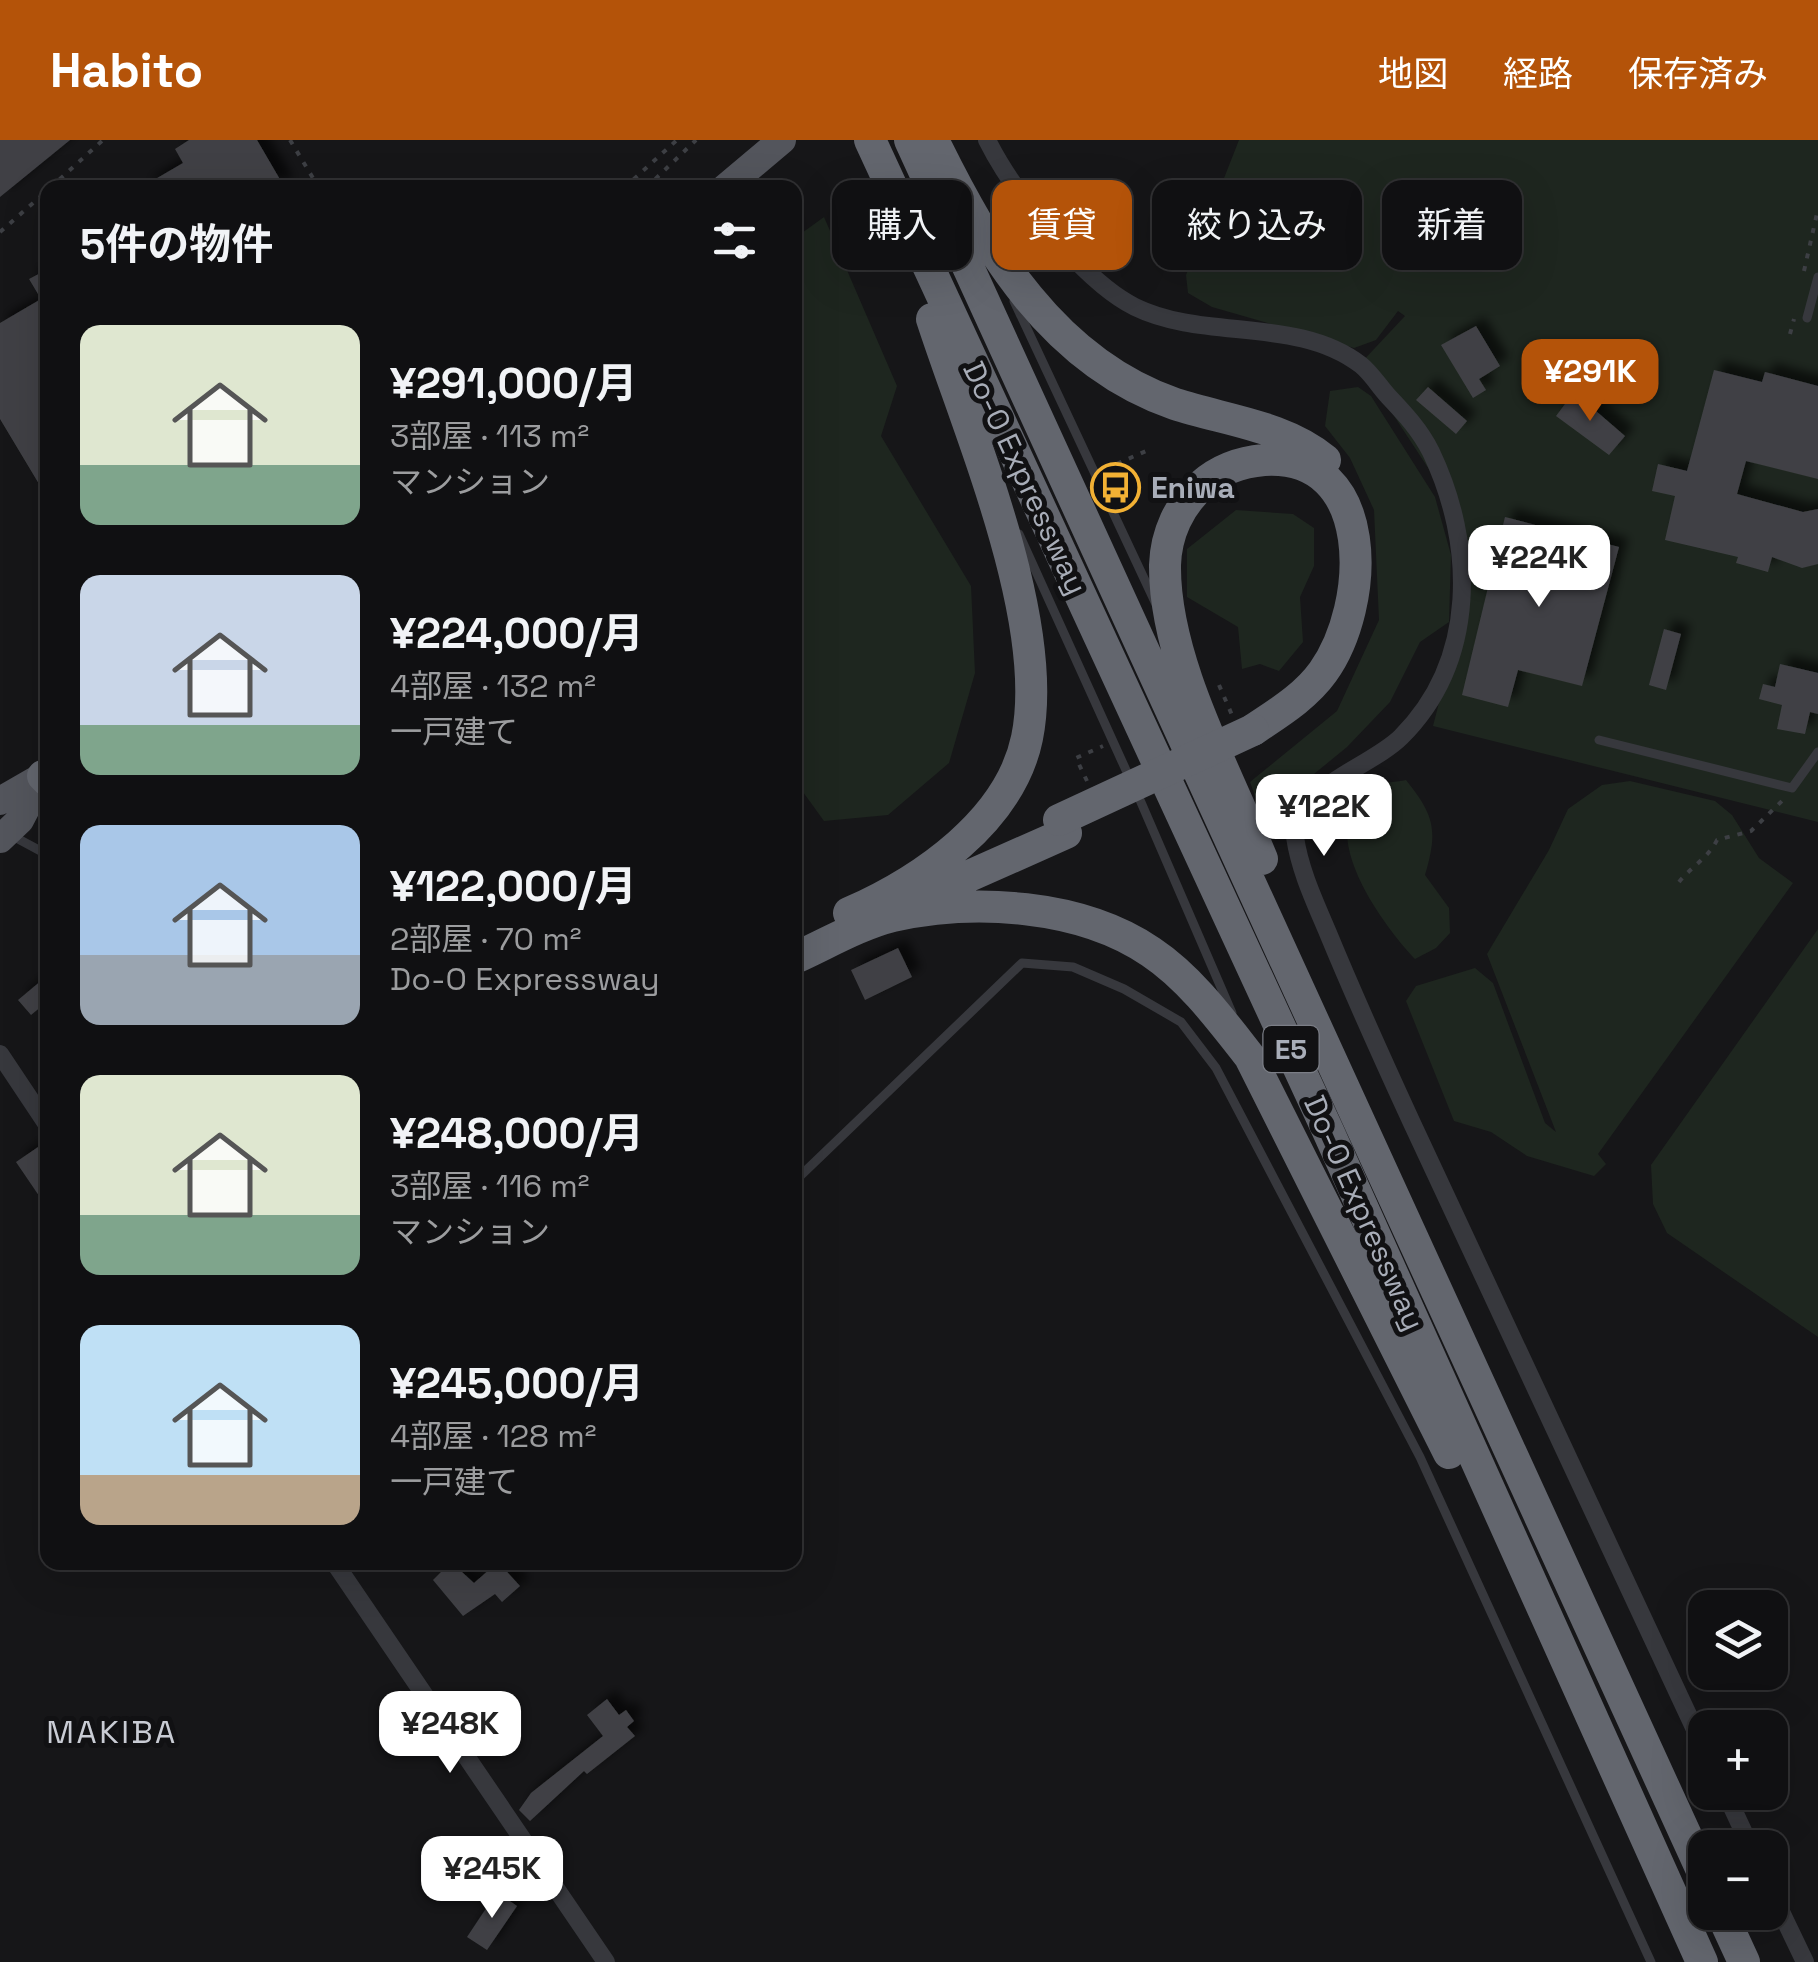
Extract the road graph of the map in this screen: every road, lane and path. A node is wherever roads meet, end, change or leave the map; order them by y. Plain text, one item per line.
1 (103, 140) edge
2 (290, 140) edge
3 (678, 140) edge
4 (696, 140) edge
5 (782, 140) edge
6 (910, 140) edge
7 (933, 140) edge
8 (987, 140) edge
9 (877, 154) edge
10 (58, 180) edge
11 (314, 180) edge
12 (633, 180) edge
13 (654, 180) edge
14 (734, 180) edge
15 (40, 196) edge
16 (981, 231) junction
17 (0, 232) edge
18 (1818, 277) edge
19 (1807, 318) dead end
20 (955, 390) junction
21 (1146, 450) dead end
22 (1104, 470) dead end
23 (1178, 652) junction
24 (1219, 685) dead end
25 (1249, 732) junction
26 (1599, 740) dead end
27 (1104, 746) dead end
28 (1818, 752) edge
29 (40, 779) edge
30 (40, 786) edge
31 (1792, 788) junction
32 (1092, 790) dead end
33 (0, 801) edge
34 (3, 836) edge
35 (40, 852) edge
36 (1679, 882) dead end
37 (886, 908) junction
38 (802, 935) edge
39 (802, 954) edge
40 (0, 1054) edge
41 (1250, 1057) junction
42 (40, 1114) edge
43 (802, 1174) edge
44 (1514, 1466) junction
45 (339, 1570) edge
46 (1688, 1715) edge
47 (1688, 1840) edge
48 (1657, 1868) junction
49 (1788, 1928) edge
50 (1729, 1930) edge
51 (606, 1962) edge
52 (1651, 1962) edge
53 (1702, 1962) edge
54 (1744, 1962) edge
55 (1804, 1962) edge

1 - 10 path
2 - 11 path
3 - 12 path
4 - 13 path
5 - 14 main road
6 - 44 highway, Do-O Expressway / E5
7 - 16 highway
8 - 46 street
9 - 20 highway
9 - 48 highway, Do-O Expressway / E5
15 - 17 path
16 - 23 lane
16 - 25 highway
18 - 19 lane
20 - 37 highway
20 - 41 lane
21 - 22 path
23 - 25 highway
23 - 44 highway
24 - 25 path
25 - 37 highway, bridge
26 - 31 lane
27 - 32 path
28 - 31 lane
29 - 33 main road
30 - 34 main road
31 - 36 path
34 - 35 lane
37 - 38 highway
37 - 39 highway
37 - 41 highway
40 - 42 street
41 - 48 highway
43 - 52 lane
44 - 47 highway, Do-O Expressway / E5
45 - 51 street
48 - 53 highway, Do-O Expressway / E5
49 - 55 street
50 - 54 highway

